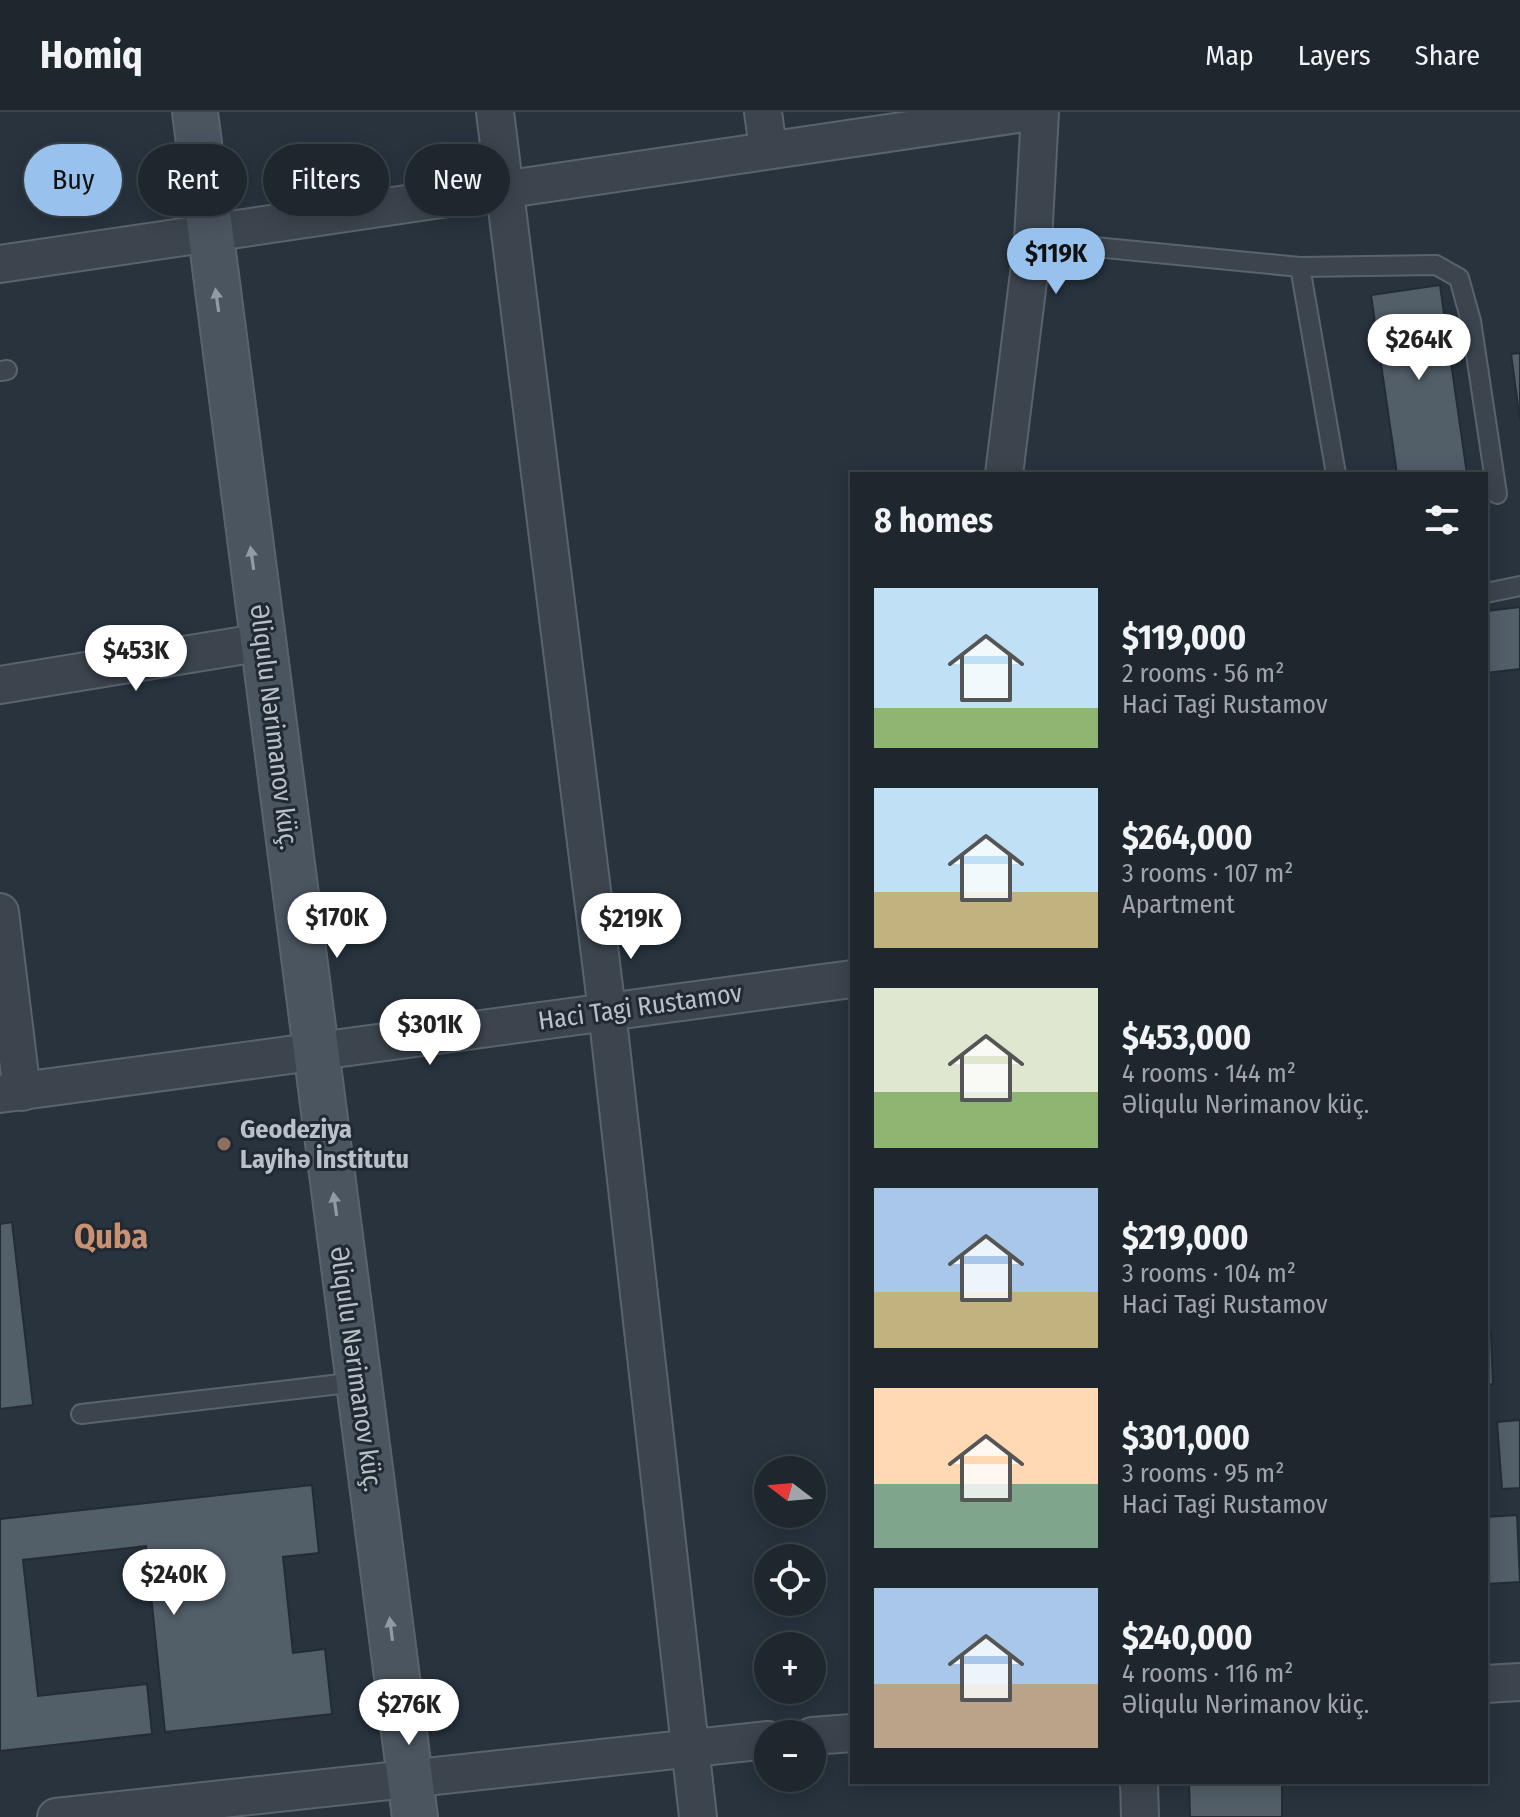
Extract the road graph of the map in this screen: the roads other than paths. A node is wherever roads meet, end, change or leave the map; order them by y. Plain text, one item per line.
1 (195, 112) edge
2 (495, 112) edge
3 (763, 112) edge
4 (1031, 112) edge
5 (1040, 112) edge
6 (498, 144) edge
7 (768, 148) junction
8 (510, 187) edge
9 (405, 203) edge
10 (506, 216) edge
11 (208, 232) junction
12 (1033, 241) junction
13 (0, 264) edge
14 (1300, 267) junction
15 (1004, 472) edge
16 (1336, 472) edge
17 (1497, 494) dead end
18 (1520, 586) edge
19 (1488, 593) edge
20 (263, 642) junction
21 (0, 685) edge
22 (0, 912) edge
23 (850, 979) edge
24 (607, 1011) junction
25 (314, 1053) junction
26 (11, 1093) edge
27 (358, 1382) junction
28 (81, 1414) dead end
29 (1520, 1682) edge
30 (1488, 1684) edge
31 (850, 1733) edge
32 (826, 1735) edge
33 (754, 1741) edge
34 (691, 1746) junction
35 (1139, 1784) edge
36 (413, 1797) edge
37 (56, 1817) edge
38 (698, 1817) edge
39 (1140, 1817) edge

1 - 11 street, Əliqulu Nərimanov küç.
2 - 6 street
3 - 7 street
4 - 7 street
5 - 12 street
7 - 8 street
9 - 11 street
10 - 24 street
11 - 13 street
20 -> 11 street, Əliqulu Nərimanov küç.
12 - 14 lane
12 - 15 street
14 - 16 lane
14 - 17 lane
18 - 19 lane
20 - 21 street
20 - 25 street, Əliqulu Nərimanov küç.
22 - 26 street
23 - 24 street, Haci Tagi Rustamov
24 - 25 street, Haci Tagi Rustamov
24 - 34 street
25 - 26 street, Haci Tagi Rustamov
27 -> 25 street, Əliqulu Nərimanov küç.
27 - 28 lane
36 -> 27 street, Əliqulu Nərimanov küç.
29 - 30 street
31 - 32 street
33 - 34 street
34 - 36 street
34 - 38 street
35 - 39 street
36 - 37 street

